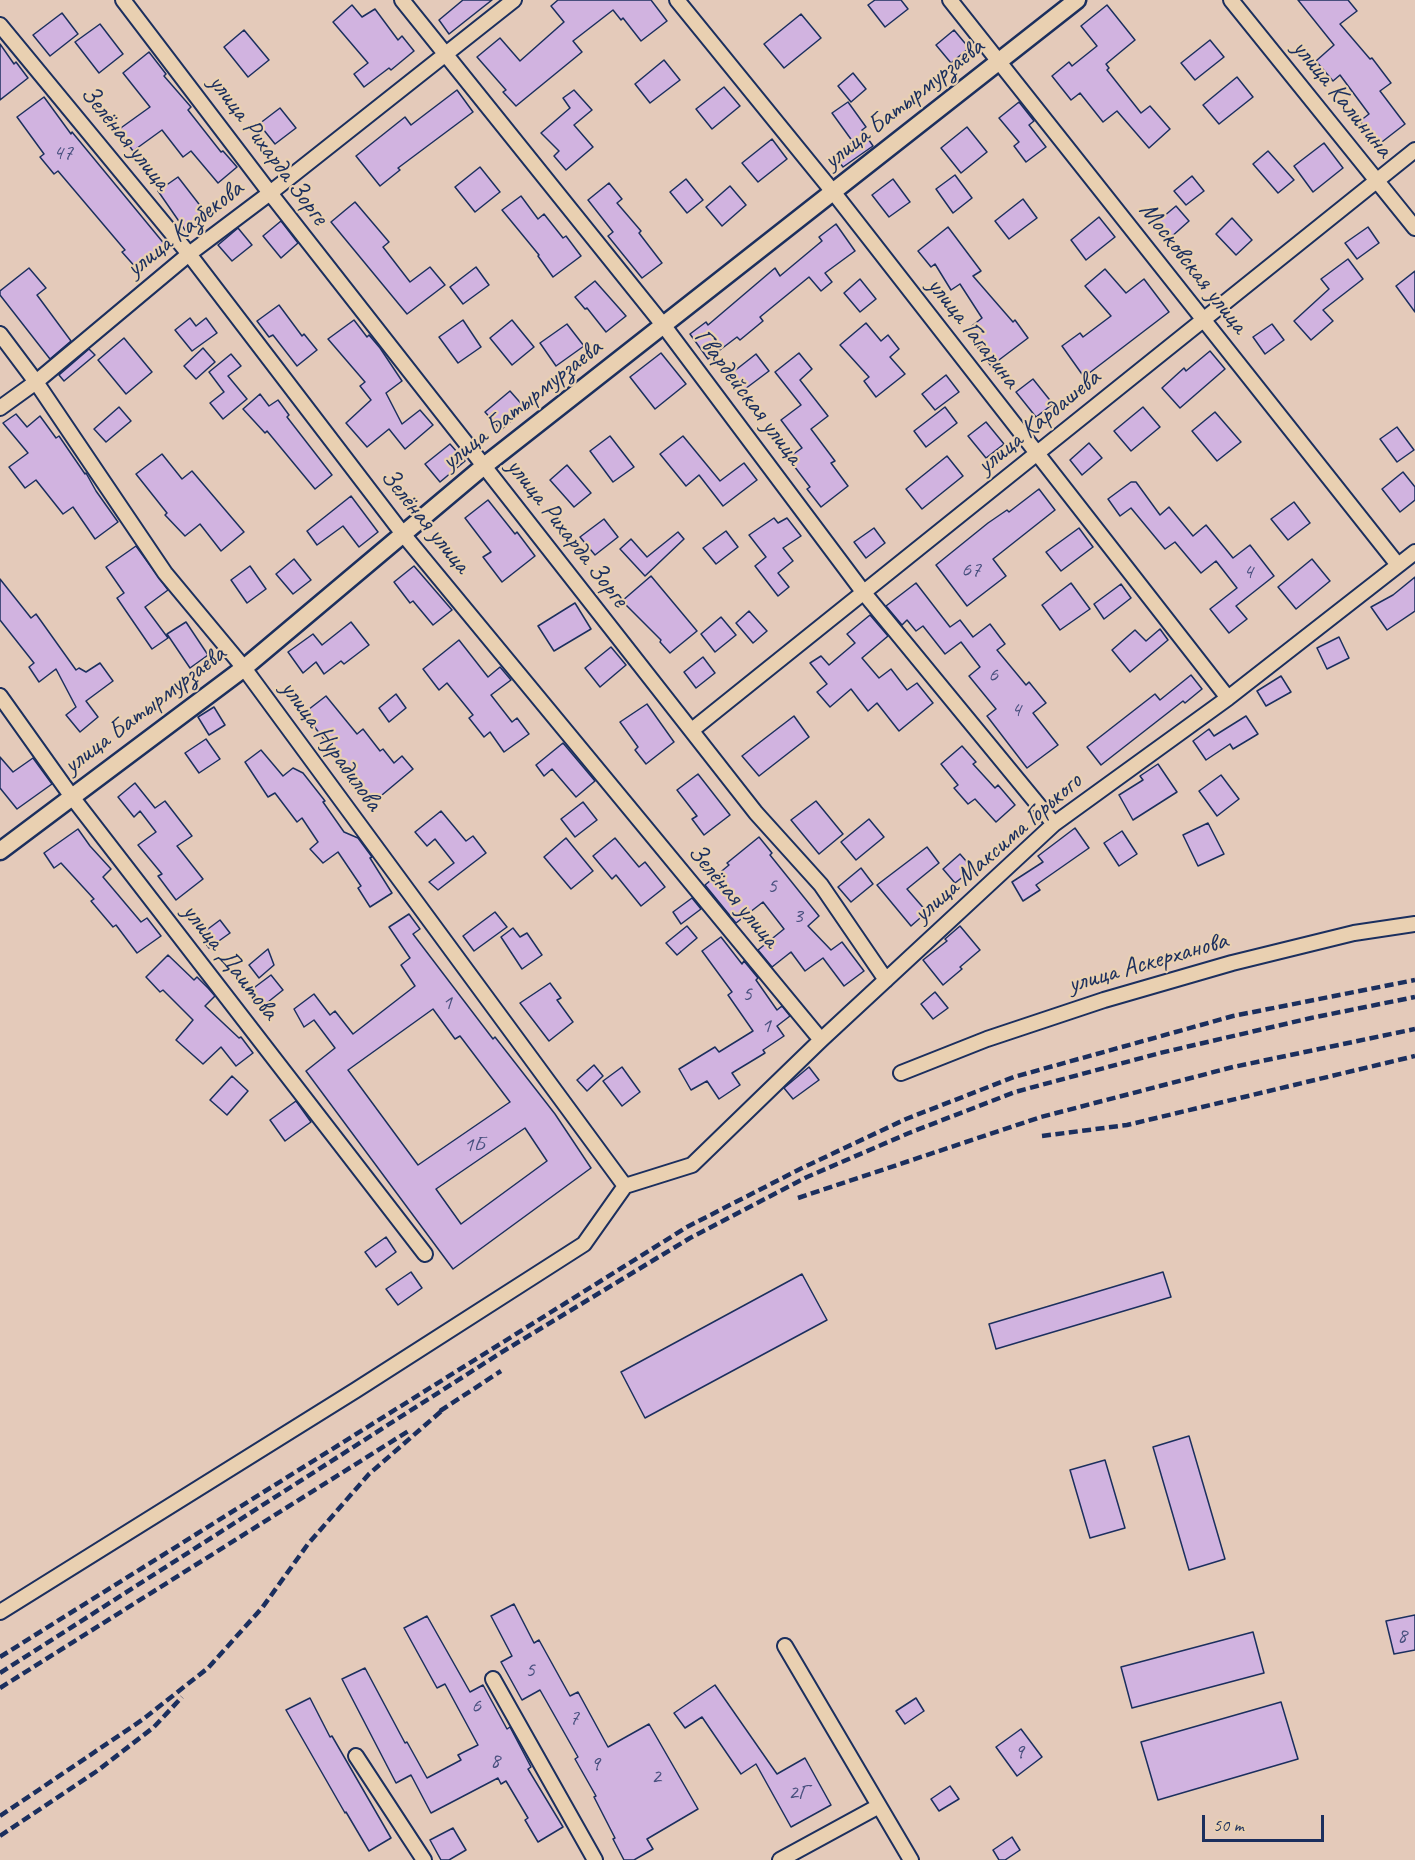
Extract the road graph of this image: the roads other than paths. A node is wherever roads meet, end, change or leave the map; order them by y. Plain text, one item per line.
1 (123, 0) edge
2 (402, 0) edge
3 (514, 0) edge
4 (677, 0) edge
5 (950, 0) edge
6 (1077, 0) edge
7 (1231, 0) edge
8 (0, 25) edge
9 (446, 53) junction
10 (999, 62) junction
11 (1415, 150) edge
12 (1377, 180) junction
13 (270, 193) junction
14 (834, 193) junction
15 (1415, 228) edge
16 (189, 254) junction
17 (1203, 320) junction
18 (664, 326) junction
19 (0, 334) edge
20 (36, 382) junction
21 (0, 408) edge
22 (1037, 454) junction
23 (484, 466) junction
24 (403, 534) junction
25 (1415, 552) edge
26 (1398, 565) junction
27 (864, 593) junction
28 (244, 668) junction
29 (0, 696) edge
30 (1228, 698) junction
31 (692, 730) junction
32 (72, 797) junction
33 (1054, 825) junction
34 (0, 851) edge
35 (1415, 924) edge
36 (886, 980) junction
37 (821, 1040) junction
38 (901, 1073) dead end
39 (625, 1186) junction
40 (425, 1254) dead end
41 (0, 1612) edge
42 (785, 1646) dead end
43 (493, 1679) dead end
44 (356, 1756) dead end
45 (879, 1806) junction
46 (424, 1860) edge
47 (595, 1860) edge
48 (780, 1860) edge
49 (911, 1860) edge

1 - 13 street, улица Рихарда Зорге
2 - 9 street, Гвардейская улица
3 - 9 street, улица Казбекова
4 - 14 street, улица Гагарина
5 - 10 street, Московская улица
6 - 10 street, улица Батырмурзаева
7 - 12 street, улица Калинина
8 - 16 street, Зелёная улица
9 - 13 street, улица Казбекова
9 - 18 street, Гвардейская улица
10 - 14 street, улица Батырмурзаева
10 - 17 street, Московская улица
11 - 12 street, улица Кардашева
12 - 15 street, улица Калинина
12 - 17 street, улица Кардашева
13 - 16 street, улица Казбекова
13 - 23 street, улица Рихарда Зорге
14 - 18 street, улица Батырмурзаева
14 - 22 street, улица Гагарина
16 - 20 street, улица Казбекова
16 - 24 street, Зелёная улица
17 - 22 street, улица Кардашева
17 - 26 street, Московская улица
18 - 23 street, улица Батырмурзаева
18 - 27 street, Гвардейская улица
19 - 20 street, улица Нурадилова
20 - 21 street, улица Казбекова
20 - 28 street, улица Нурадилова
22 - 27 street, улица Кардашева
22 - 30 street, улица Гагарина
23 - 24 street, улица Батырмурзаева
23 - 31 street, улица Рихарда Зорге
24 - 28 street, улица Батырмурзаева
24 - 37 street, Зелёная улица
25 - 26 street, улица Максима Горького
26 - 30 street, улица Максима Горького
27 - 31 street, улица Кардашева
27 - 33 street, Гвардейская улица
28 - 32 street, улица Батырмурзаева
28 - 39 street, улица Нурадилова
29 - 32 street, улица Даитова
30 - 33 street, улица Максима Горького
31 - 36 street, улица Рихарда Зорге
32 - 34 street, улица Батырмурзаева
32 - 40 street, улица Даитова
33 - 36 street, улица Максима Горького
35 - 38 street, улица Аскерханова
36 - 37 street, улица Максима Горького
37 - 39 street, улица Максима Горького
39 - 41 street
42 - 45 street
43 - 47 street
44 - 46 street
45 - 48 street
45 - 49 street

